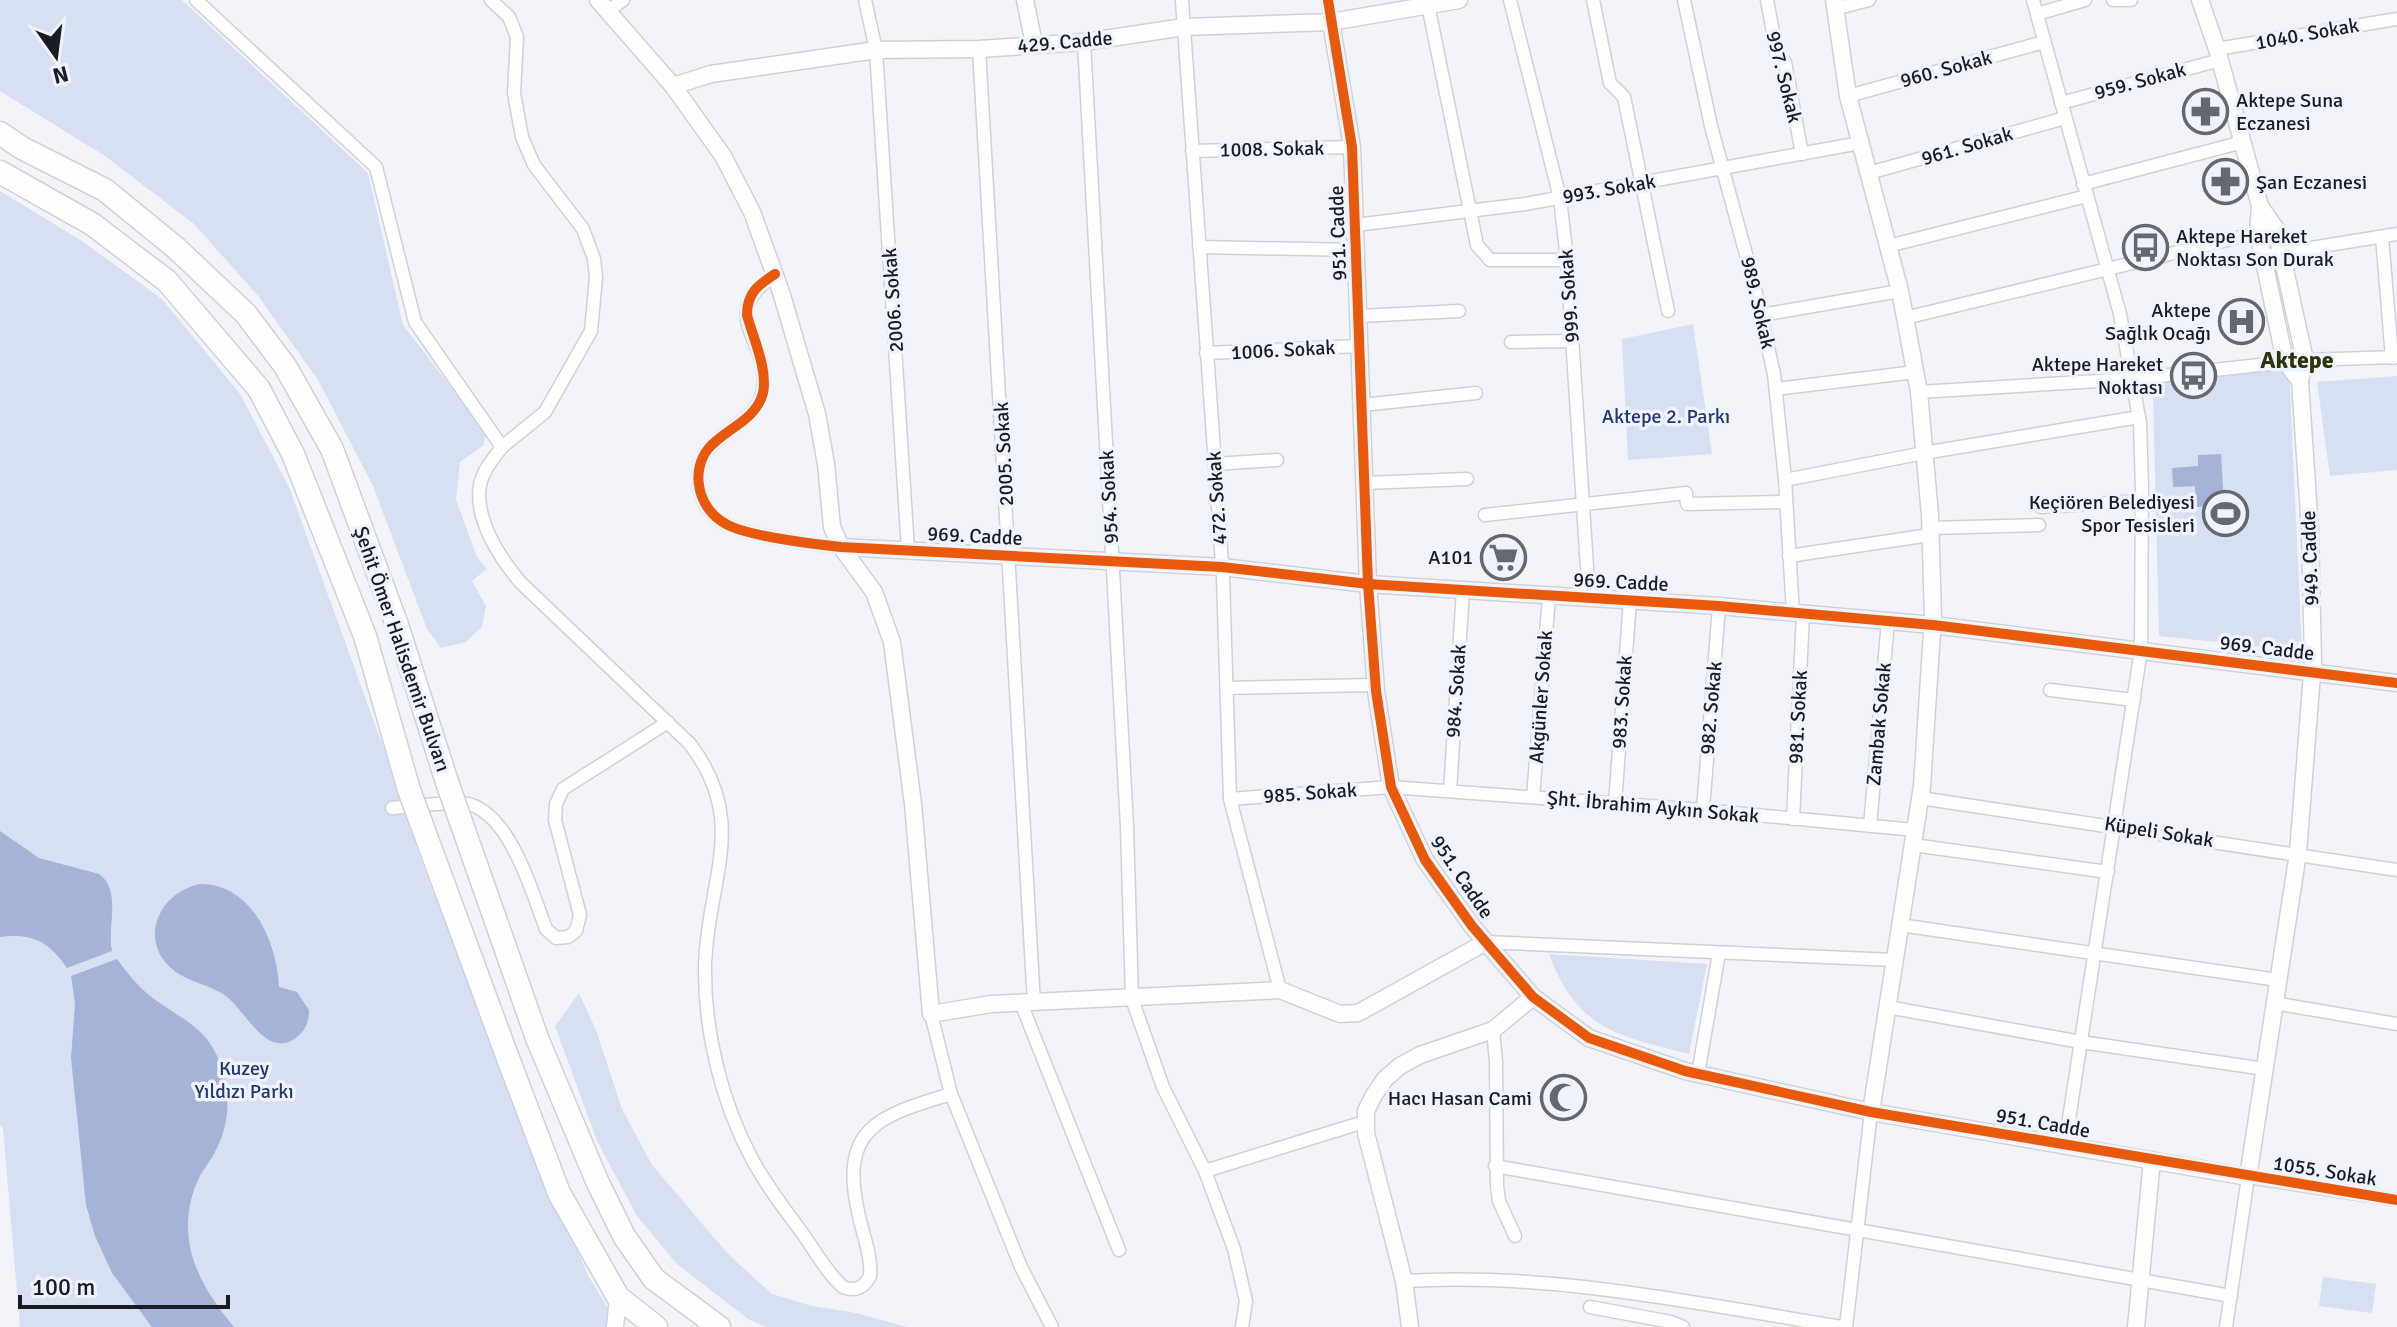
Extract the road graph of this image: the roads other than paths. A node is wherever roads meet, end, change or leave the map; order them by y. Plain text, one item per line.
1 (196, 0) edge
2 (491, 0) edge
3 (623, 0) edge
4 (865, 0) edge
5 (1025, 0) edge
6 (1182, 0) edge
7 (1328, 0) edge
8 (1459, 0) edge
9 (1510, 0) edge
10 (1593, 0) edge
11 (1684, 0) edge
12 (1767, 0) edge
13 (1869, 0) edge
14 (2033, 0) edge
15 (2085, 0) edge
16 (2113, 0) edge
17 (2131, 0) edge
18 (2200, 0) edge
19 (1833, 3) edge
20 (603, 5) edge
21 (1428, 5) junction
22 (2037, 14) junction
23 (2397, 19) edge
24 (1331, 22) junction
25 (1184, 27) junction
26 (1084, 42) junction
27 (2044, 42) junction
28 (1034, 44) junction
29 (979, 49) junction
30 (876, 50) junction
31 (2218, 54) junction
32 (673, 86) junction
33 (1848, 96) junction
34 (2061, 103) junction
35 (2065, 118) junction
36 (0, 133) edge
37 (2243, 142) junction
38 (1860, 143) junction
39 (1352, 147) junction
40 (1192, 151) junction
41 (1802, 154) junction
42 (1723, 169) junction
43 (0, 172) edge
44 (1869, 173) junction
45 (1642, 184) junction
46 (2085, 190) junction
47 (1560, 198) junction
48 (1472, 212) junction
49 (1356, 225) junction
50 (2266, 228) junction
51 (2397, 234) edge
52 (2382, 237) junction
53 (1888, 246) junction
54 (1199, 247) junction
55 (1357, 250) junction
56 (2281, 253) junction
57 (2263, 256) junction
58 (1567, 260) junction
59 (2107, 267) junction
60 (775, 274) junction
61 (1900, 291) junction
62 (1459, 311) dead end
63 (1668, 311) dead end
64 (1761, 315) junction
65 (1359, 316) junction
66 (1905, 318) junction
67 (1572, 341) junction
68 (1511, 342) dead end
69 (1360, 346) junction
70 (1206, 353) junction
71 (2304, 355) junction
72 (2284, 357) junction
73 (2394, 358) edge
74 (1915, 372) junction
75 (2132, 376) junction
76 (2300, 381) junction
77 (1776, 389) junction
78 (1919, 392) junction
79 (1476, 393) dead end
80 (1362, 405) junction
81 (2139, 417) junction
82 (502, 447) junction
83 (1924, 453) junction
84 (1277, 460) dead end
85 (1215, 464) junction
86 (1467, 479) dead end
87 (1785, 480) junction
88 (1365, 483) junction
89 (2142, 501) junction
90 (1786, 502) junction
91 (1584, 504) junction
92 (2041, 507) dead end
93 (1485, 515) dead end
94 (2039, 525) dead end
95 (1930, 531) junction
96 (841, 547) junction
97 (908, 550) junction
98 (1010, 556) junction
99 (1789, 556) junction
100 (1112, 562) junction
101 (1222, 567) junction
102 (1368, 584) junction
103 (1463, 590) junction
104 (1549, 596) junction
105 (1589, 598) junction
106 (1630, 600) junction
107 (1719, 606) junction
108 (1798, 614) junction
109 (1888, 621) junction
110 (1933, 625) junction
111 (2141, 650) junction
112 (2312, 671) junction
113 (2397, 683) edge
114 (1376, 685) junction
115 (1226, 688) junction
116 (2050, 690) dead end
117 (2134, 700) junction
118 (668, 722) junction
119 (1391, 787) junction
120 (1450, 791) junction
121 (1533, 797) junction
122 (1920, 798) junction
123 (1230, 799) junction
124 (1615, 804) junction
125 (392, 808) dead end
126 (1703, 810) junction
127 (1793, 819) junction
128 (1870, 826) junction
129 (2115, 826) junction
130 (1914, 837) junction
131 (2298, 853) junction
132 (2397, 870) edge
133 (2108, 872) junction
134 (1900, 925) junction
135 (1486, 942) junction
136 (1719, 953) junction
137 (2095, 954) junction
138 (1894, 960) junction
139 (2278, 980) junction
140 (1280, 990) junction
141 (1533, 997) junction
142 (1132, 999) junction
143 (1028, 1003) junction
144 (2274, 1003) junction
145 (1887, 1007) junction
146 (931, 1014) junction
147 (2397, 1024) edge
148 (1493, 1030) junction
149 (2081, 1042) junction
150 (2265, 1069) junction
151 (1698, 1074) junction
152 (951, 1094) junction
153 (1871, 1112) junction
154 (1364, 1122) junction
155 (2065, 1145) junction
156 (2152, 1160) junction
157 (1495, 1166) junction
158 (1205, 1171) junction
159 (2248, 1177) junction
160 (2397, 1200) edge
161 (1856, 1231) junction
162 (1515, 1236) dead end
163 (1119, 1250) dead end
164 (2142, 1280) junction
165 (1404, 1281) junction
166 (2231, 1296) junction
167 (618, 1297) junction
168 (1590, 1307) dead end
169 (615, 1327) edge
170 (656, 1327) edge
171 (719, 1327) edge
172 (1052, 1327) edge
173 (1242, 1327) edge
174 (1410, 1327) edge
175 (1683, 1327) edge
176 (1845, 1327) edge
177 (2136, 1327) edge
178 (2226, 1327) edge

1 - 82 street
2 - 82 street
3 - 20 street
4 - 30 street, 2006. Sokak
5 - 28 street
6 - 25 street, 472. Sokak
7 - 24 street
8 - 21 street, 429. Cadde
9 - 47 street, 999. Sokak
10 - 45 street
11 - 42 street, 989. Sokak
12 - 41 street, 997. Sokak
13 - 19 street
14 - 22 street
15 - 22 street
16 - 17 street
18 - 31 street
19 - 33 street
20 - 32 street
21 - 24 street, 429. Cadde
21 - 48 street
22 - 27 street
23 - 31 street, 1040. Sokak
24 - 25 street, 429. Cadde
24 - 39 street, 951. Cadde
25 - 26 street, 429. Cadde
25 - 40 street, 472. Sokak
26 - 28 street, 429. Cadde
26 - 100 street, 954. Sokak
27 - 33 street, 960. Sokak
27 - 34 street
28 - 29 street, 429. Cadde
29 - 30 street, 429. Cadde
29 - 98 street, 2005. Sokak
30 - 32 street, 429. Cadde
30 - 97 street, 2006. Sokak
31 - 34 street, 959. Sokak
31 - 37 street
32 - 60 street
33 - 38 street
34 - 35 street
35 - 44 street, 961. Sokak
35 - 46 street
36 - 171 highway, Şehit Ömer Halisdemir Bulvarı, bridge
37 - 46 street
37 - 50 street
38 - 41 street, 993. Sokak
38 - 44 street
39 - 40 street, 1008. Sokak
39 - 49 street, 951. Cadde
40 - 54 street, 472. Sokak
41 - 42 street, 993. Sokak
42 - 45 street, 993. Sokak
42 - 64 street, 989. Sokak
43 - 167 highway, Şehit Ömer Halisdemir Bulvarı, bridge
44 - 53 street
45 - 47 street, 993. Sokak
45 - 63 street
46 - 53 street
46 - 59 street
47 - 48 street, 993. Sokak
47 - 58 street, 999. Sokak
48 - 49 street, 993. Sokak
48 - 58 street
49 - 55 street, 951. Cadde
50 - 56 street
50 - 57 street
50 - 59 street
51 - 52 street
52 - 56 street
52 - 73 street
53 - 61 street
54 - 55 street
54 - 70 street, 472. Sokak
55 - 65 street, 951. Cadde
56 - 57 street
56 - 71 street
57 - 72 street
58 - 67 street, 999. Sokak
59 - 66 street
59 - 75 street
60 - 96 street
60 - 96 street
61 - 64 street
61 - 66 street
62 - 65 street
64 - 77 street, 989. Sokak
65 - 69 street, 951. Cadde
66 - 74 street
67 - 68 street
67 - 91 street, 999. Sokak
69 - 70 street, 1006. Sokak
69 - 80 street, 951. Cadde
70 - 85 street, 472. Sokak
71 - 72 street
71 - 73 street
71 - 76 street, 949. Cadde
72 - 75 street
72 - 76 street
74 - 77 street
74 - 78 street
75 - 78 street
75 - 81 street
76 - 112 street, 949. Cadde
77 - 87 street, 989. Sokak
78 - 83 street
79 - 80 street
80 - 88 street, 951. Cadde
81 - 83 street
81 - 89 street
82 - 118 street
83 - 87 street
83 - 95 street
84 - 85 street
85 - 101 street, 472. Sokak
86 - 88 street
87 - 90 street, 989. Sokak
88 - 102 street, 951. Cadde
89 - 92 street
89 - 111 street
90 - 91 street
90 - 99 street, 989. Sokak
91 - 93 street
91 - 105 street, 999. Sokak
94 - 95 street
95 - 99 street
95 - 110 street
96 - 97 street, 969. Cadde
96 - 146 street
97 - 98 street, 969. Cadde
98 - 100 street, 969. Cadde
98 - 143 street, 2005. Sokak
99 - 108 street, 989. Sokak
100 - 101 street, 969. Cadde
100 - 142 street, 954. Sokak
101 - 102 street, 969. Cadde
101 - 115 street, 472. Sokak
102 - 103 street, 969. Cadde
102 - 114 street, 951. Cadde
103 - 104 street, 969. Cadde
103 - 120 street, 984. Sokak
104 - 105 street, 969. Cadde
104 - 121 street, Akgünler Sokak
105 - 106 street, 969. Cadde
106 - 107 street, 969. Cadde
106 - 124 street, 983. Sokak
107 - 108 street, 969. Cadde
107 - 126 street, 982. Sokak
108 - 109 street, 969. Cadde
108 - 127 street, 981. Sokak
109 - 110 street, 969. Cadde
109 - 128 street, Zambak Sokak
110 - 111 street, 969. Cadde
110 - 122 street
111 - 112 street, 969. Cadde
111 - 117 street
112 - 113 street, 969. Cadde
112 - 131 street, 949. Cadde
114 - 115 street
114 - 119 street, 951. Cadde
115 - 123 street, 472. Sokak
116 - 117 street
117 - 129 street
118 - 125 street
118 - 152 street
119 - 120 street, Şht. İbrahim Aykın Sokak
119 - 123 street, 985. Sokak
119 - 135 street, 951. Cadde
120 - 121 street, Şht. İbrahim Aykın Sokak
121 - 124 street, Şht. İbrahim Aykın Sokak
122 - 129 street, Küpeli Sokak
122 - 130 street
123 - 140 street, 472. Sokak
124 - 126 street, Şht. İbrahim Aykın Sokak
126 - 127 street, Şht. İbrahim Aykın Sokak
127 - 128 street, Şht. İbrahim Aykın Sokak
128 - 130 street, Şht. İbrahim Aykın Sokak
129 - 131 street, Küpeli Sokak
129 - 133 street
130 - 133 street, Şht. İbrahim Aykın Sokak
130 - 134 street
131 - 132 street, Küpeli Sokak
131 - 139 street, 949. Cadde
133 - 137 street
134 - 137 street
134 - 138 street
135 - 136 street
135 - 140 street
135 - 141 street, 951. Cadde
136 - 138 street
136 - 151 street
137 - 139 street
137 - 149 street
138 - 145 street
139 - 144 street, 949. Cadde
140 - 142 street
141 - 148 street
141 - 151 street, 951. Cadde
142 - 143 street
142 - 158 street, 954. Sokak
143 - 146 street
143 - 163 street, 2005. Sokak
144 - 147 street
144 - 150 street, 949. Cadde
145 - 149 street
145 - 153 street
146 - 152 street
148 - 154 street
148 - 157 street
149 - 150 street
149 - 155 street
150 - 159 street, 949. Cadde
151 - 153 street, 951. Cadde
152 - 172 street
153 - 155 street, 951. Cadde
153 - 161 street
154 - 158 street
154 - 165 street
155 - 156 street, 951. Cadde
156 - 159 street, 951. Cadde
156 - 164 street
157 - 161 street
157 - 162 street
158 - 173 street, 954. Sokak
159 - 160 street, 1055. Sokak
159 - 166 street
161 - 164 street
161 - 176 street
164 - 166 street
164 - 177 street
165 - 174 street
165 - 176 street
166 - 178 street
167 - 169 street
167 - 170 highway
168 - 175 street

